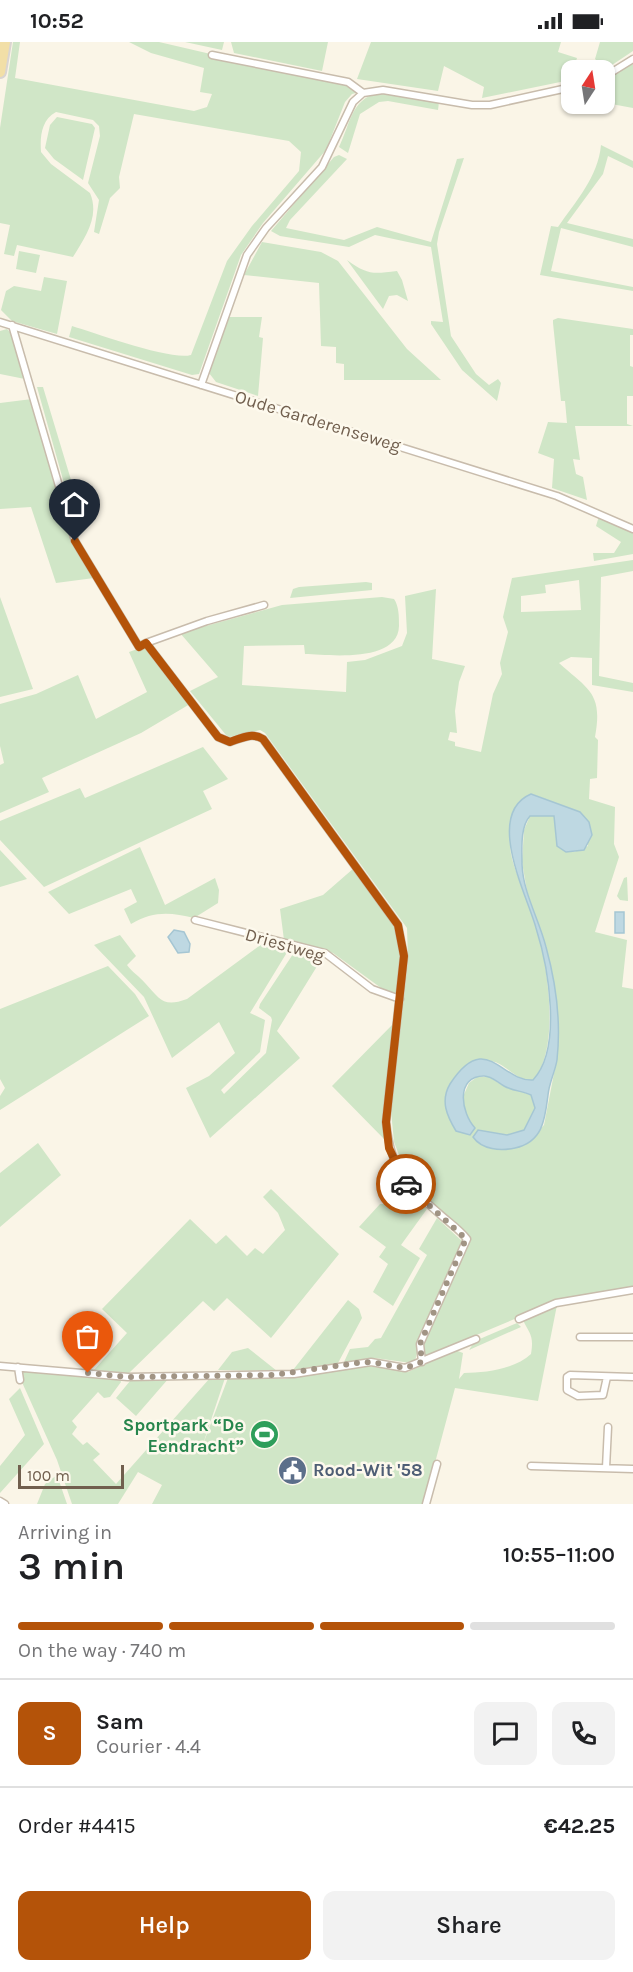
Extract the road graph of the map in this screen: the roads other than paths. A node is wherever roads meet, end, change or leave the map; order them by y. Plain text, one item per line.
1 (5, 42) edge
2 (212, 55) dead end
3 (633, 59) edge
4 (615, 70) edge
5 (0, 72) edge
6 (561, 89) edge
7 (363, 93) junction
8 (0, 322) edge
9 (12, 325) junction
10 (201, 385) junction
11 (633, 529) edge
12 (264, 605) dead end
13 (146, 643) junction
14 (195, 920) dead end
15 (400, 999) junction
16 (633, 1290) edge
17 (519, 1319) dead end
18 (580, 1337) dead end
19 (633, 1337) edge
20 (476, 1339) dead end
21 (422, 1362) junction
22 (0, 1366) edge
23 (18, 1367) junction
24 (607, 1377) junction
25 (633, 1377) edge
26 (20, 1380) dead end
27 (608, 1427) dead end
28 (437, 1464) dead end
29 (531, 1467) dead end
30 (606, 1468) junction
31 (633, 1469) edge
32 (0, 1501) edge
33 (5, 1504) edge
34 (426, 1504) edge

1 - 5 main road
2 - 7 street
3 - 4 street
6 - 7 street
7 - 10 street
8 - 9 street, Oude Garderenseweg
9 - 10 street, Oude Garderenseweg
9 - 13 street
10 - 11 street, Oude Garderenseweg
12 - 13 street
13 - 15 street
14 - 15 street, Driestweg
15 - 21 street
16 - 17 street
18 - 19 street
20 - 21 street
21 - 23 street
22 - 23 street
23 - 26 street
24 - 24 street
24 - 25 street
27 - 30 street
28 - 34 street
29 - 30 street
30 - 31 street
32 - 33 street

